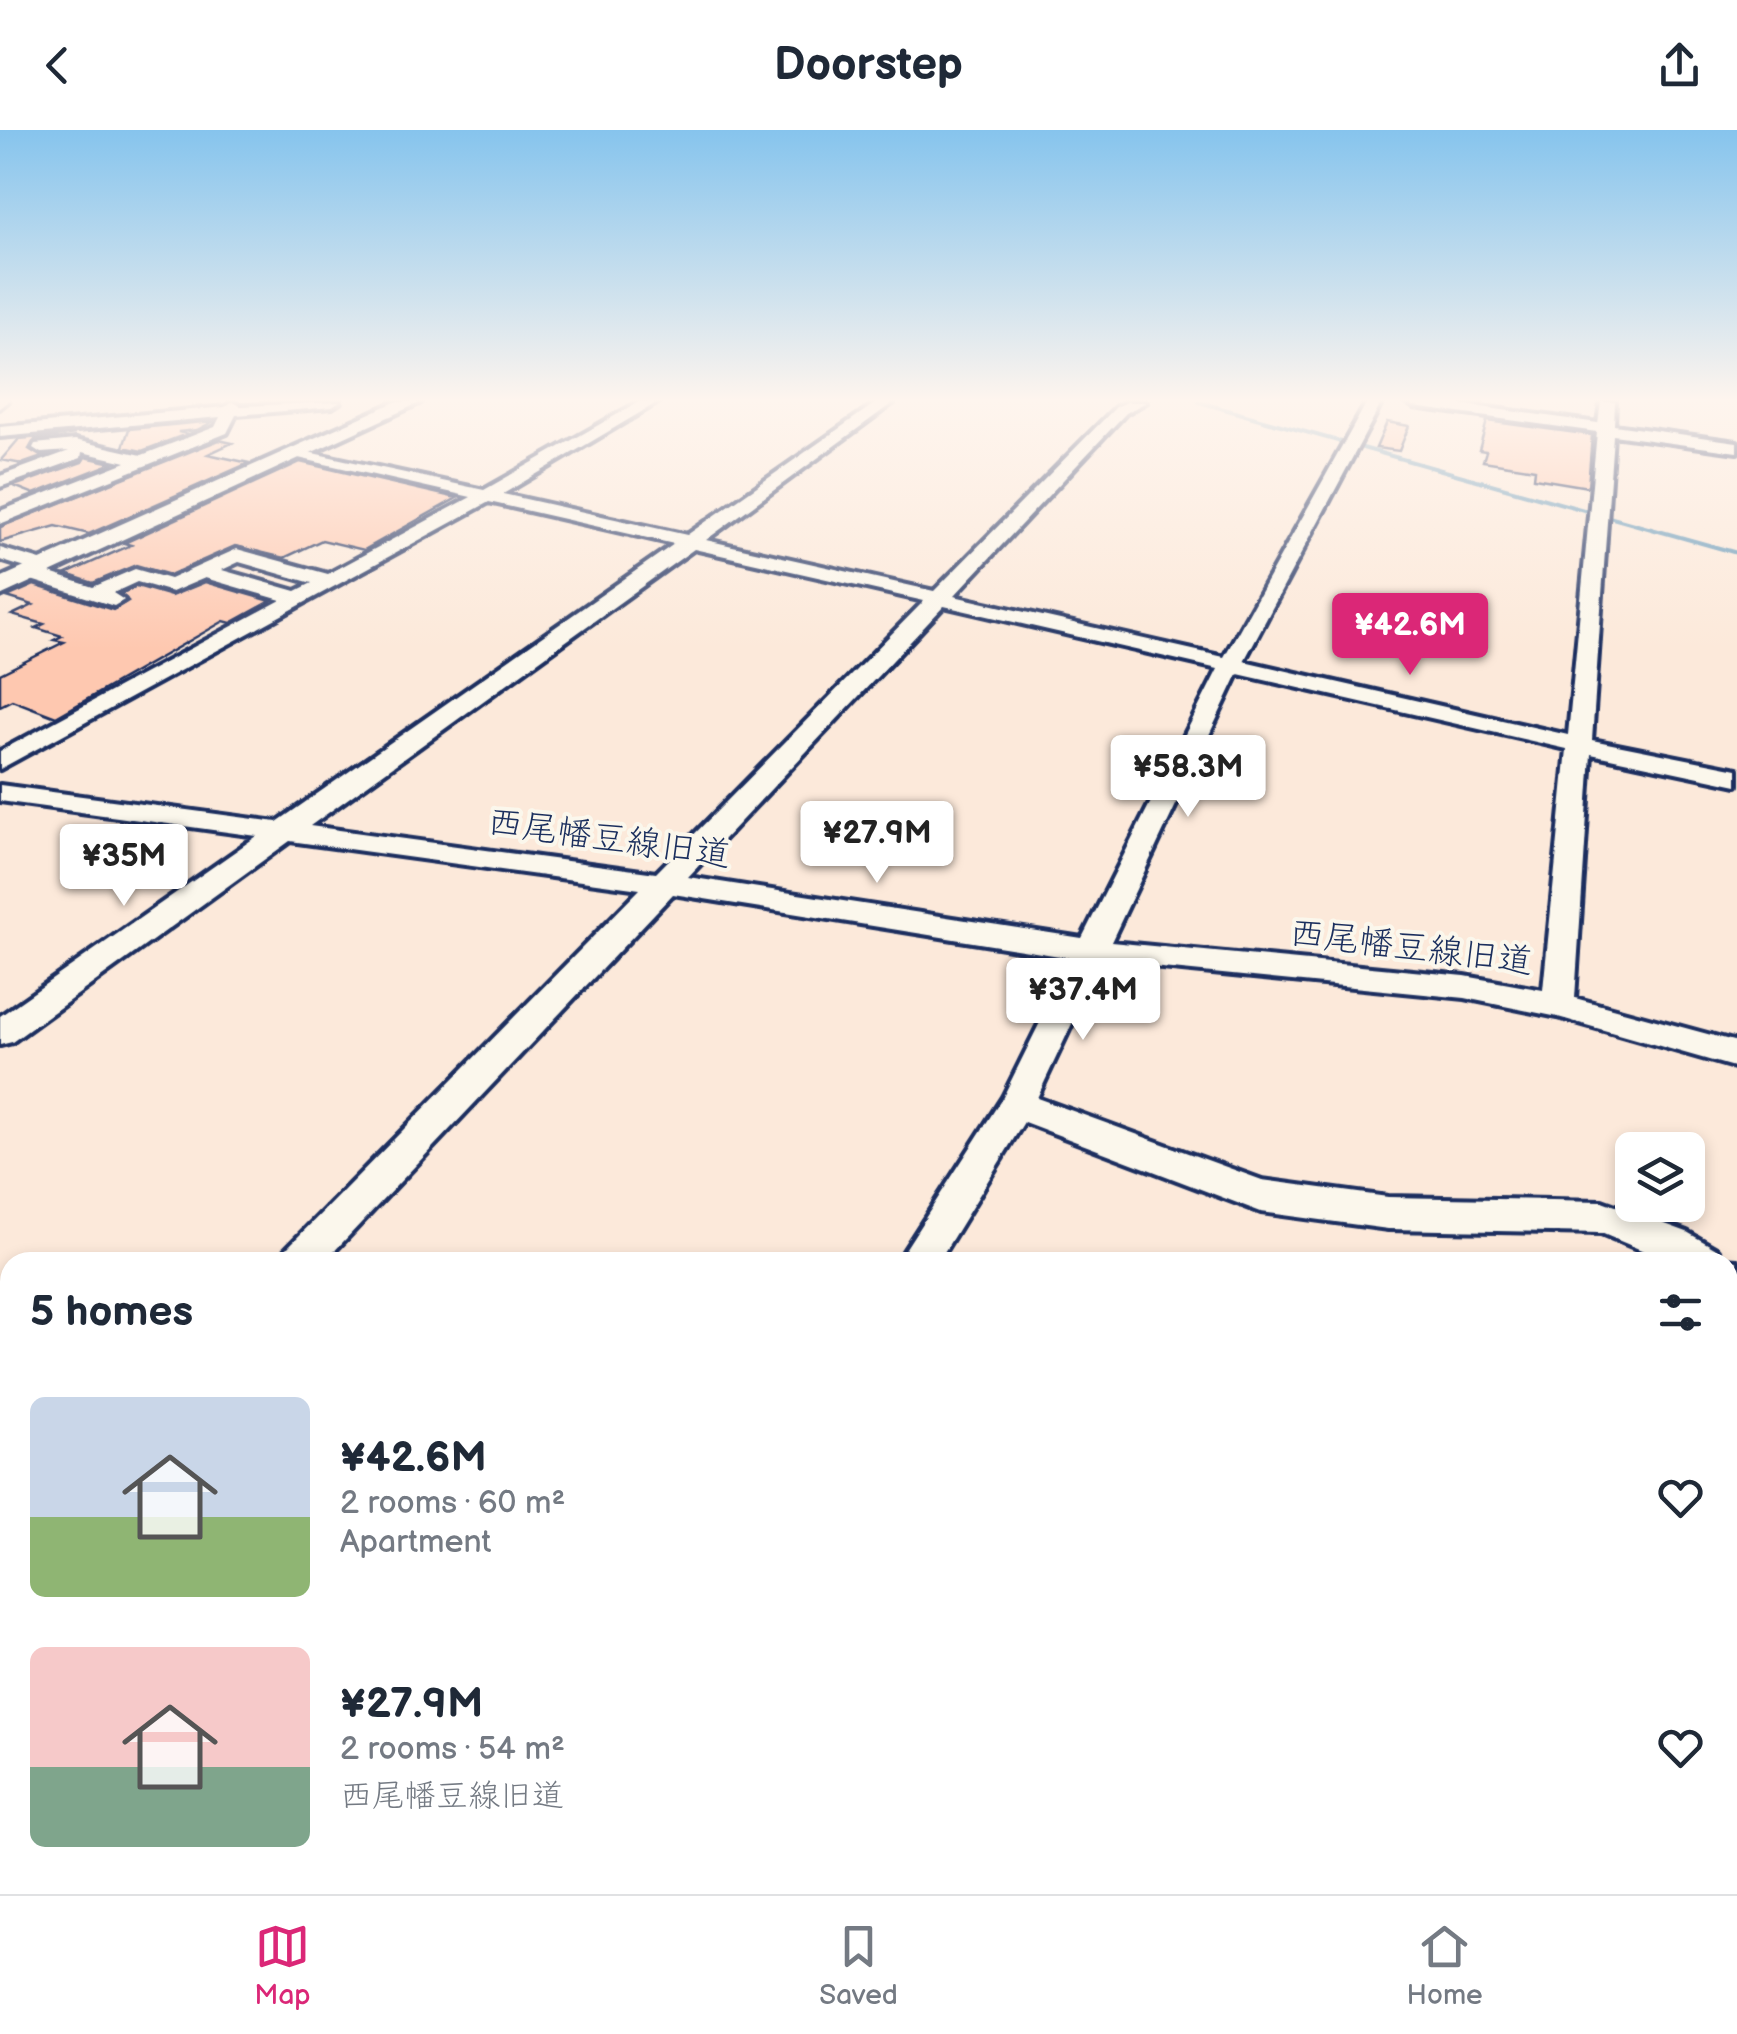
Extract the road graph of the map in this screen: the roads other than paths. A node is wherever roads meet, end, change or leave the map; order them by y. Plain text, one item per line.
1 (85, 484) edge
2 (229, 484) edge
3 (441, 484) edge
4 (507, 484) edge
5 (772, 484) edge
6 (1050, 484) edge
7 (1330, 484) edge
8 (1603, 484) edge
9 (488, 495) junction
10 (0, 518) edge
11 (691, 542) junction
12 (0, 554) edge
13 (40, 571) junction
14 (204, 571) junction
15 (329, 581) junction
16 (0, 588) edge
17 (94, 594) junction
18 (298, 598) junction
19 (941, 598) junction
20 (120, 602) dead end
21 (1231, 665) junction
22 (1577, 744) junction
23 (0, 761) edge
24 (1737, 777) edge
25 (0, 793) edge
26 (283, 833) junction
27 (664, 883) junction
28 (1094, 951) junction
29 (1558, 1005) junction
30 (0, 1033) edge
31 (1737, 1055) edge
32 (1016, 1106) junction
33 (309, 1252) edge
34 (923, 1252) edge
35 (1687, 1252) edge

1 - 10 street
2 - 13 main road
3 - 9 street
4 - 9 street
5 - 11 street
6 - 19 street
7 - 21 street
8 - 22 street
9 - 11 street
9 - 15 street
11 - 19 street
11 - 26 street
12 - 13 street
13 - 16 main road
13 - 17 street
14 - 15 street
14 - 17 street
14 - 18 street
15 - 18 street
17 - 20 street
18 - 23 street
19 - 21 street
19 - 27 street
21 - 22 street
21 - 28 street
22 - 24 street
22 - 29 street
25 - 26 street, 西尾幡豆線旧道
26 - 27 street, 西尾幡豆線旧道
26 - 30 street
27 - 28 street, 西尾幡豆線旧道
27 - 33 street
28 - 29 street, 西尾幡豆線旧道
28 - 32 street
29 - 31 street, 西尾幡豆線旧道
32 - 34 street
32 - 35 street

